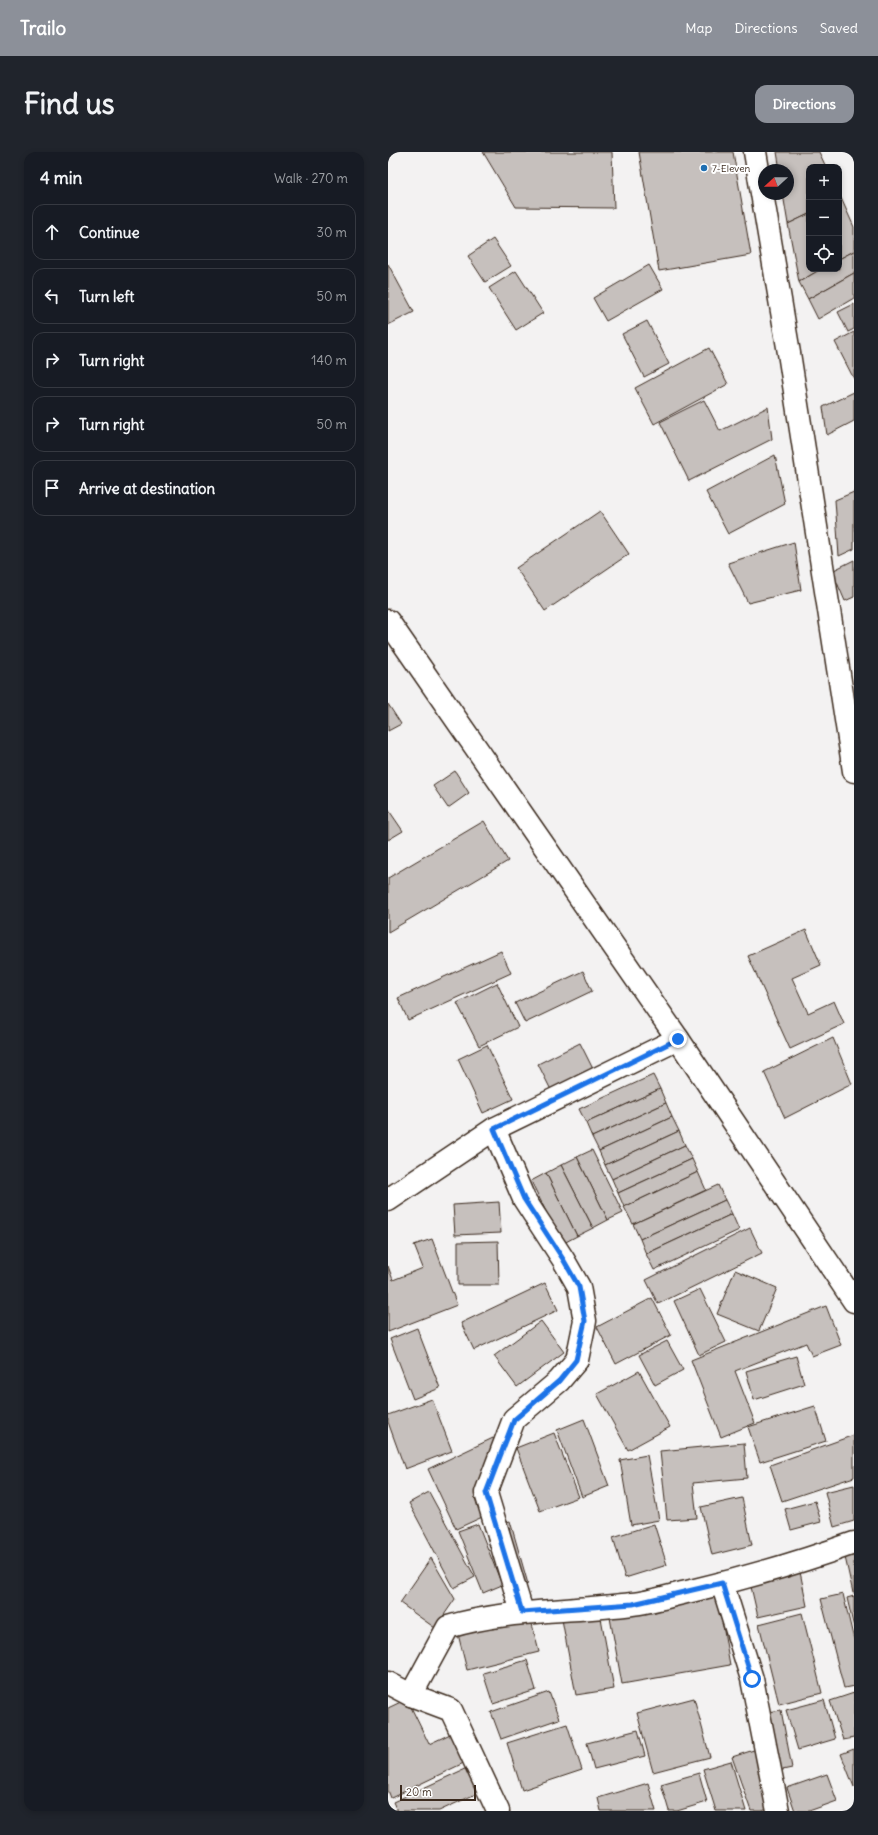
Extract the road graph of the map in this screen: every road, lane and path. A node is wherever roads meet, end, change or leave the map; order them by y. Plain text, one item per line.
1 (755, 152) edge
2 (388, 621) edge
3 (854, 772) edge
4 (678, 1039) junction
5 (494, 1129) junction
6 (388, 1200) edge
7 (854, 1301) edge
8 (854, 1543) edge
9 (722, 1583) junction
10 (522, 1612) junction
11 (388, 1683) edge
12 (411, 1695) junction
13 (498, 1811) edge
14 (778, 1811) edge

1 - 3 street
2 - 4 street
4 - 5 street
4 - 7 street
5 - 6 street
5 - 10 street
8 - 9 street
9 - 10 street
9 - 14 street
10 - 12 street
11 - 12 street
12 - 13 street

